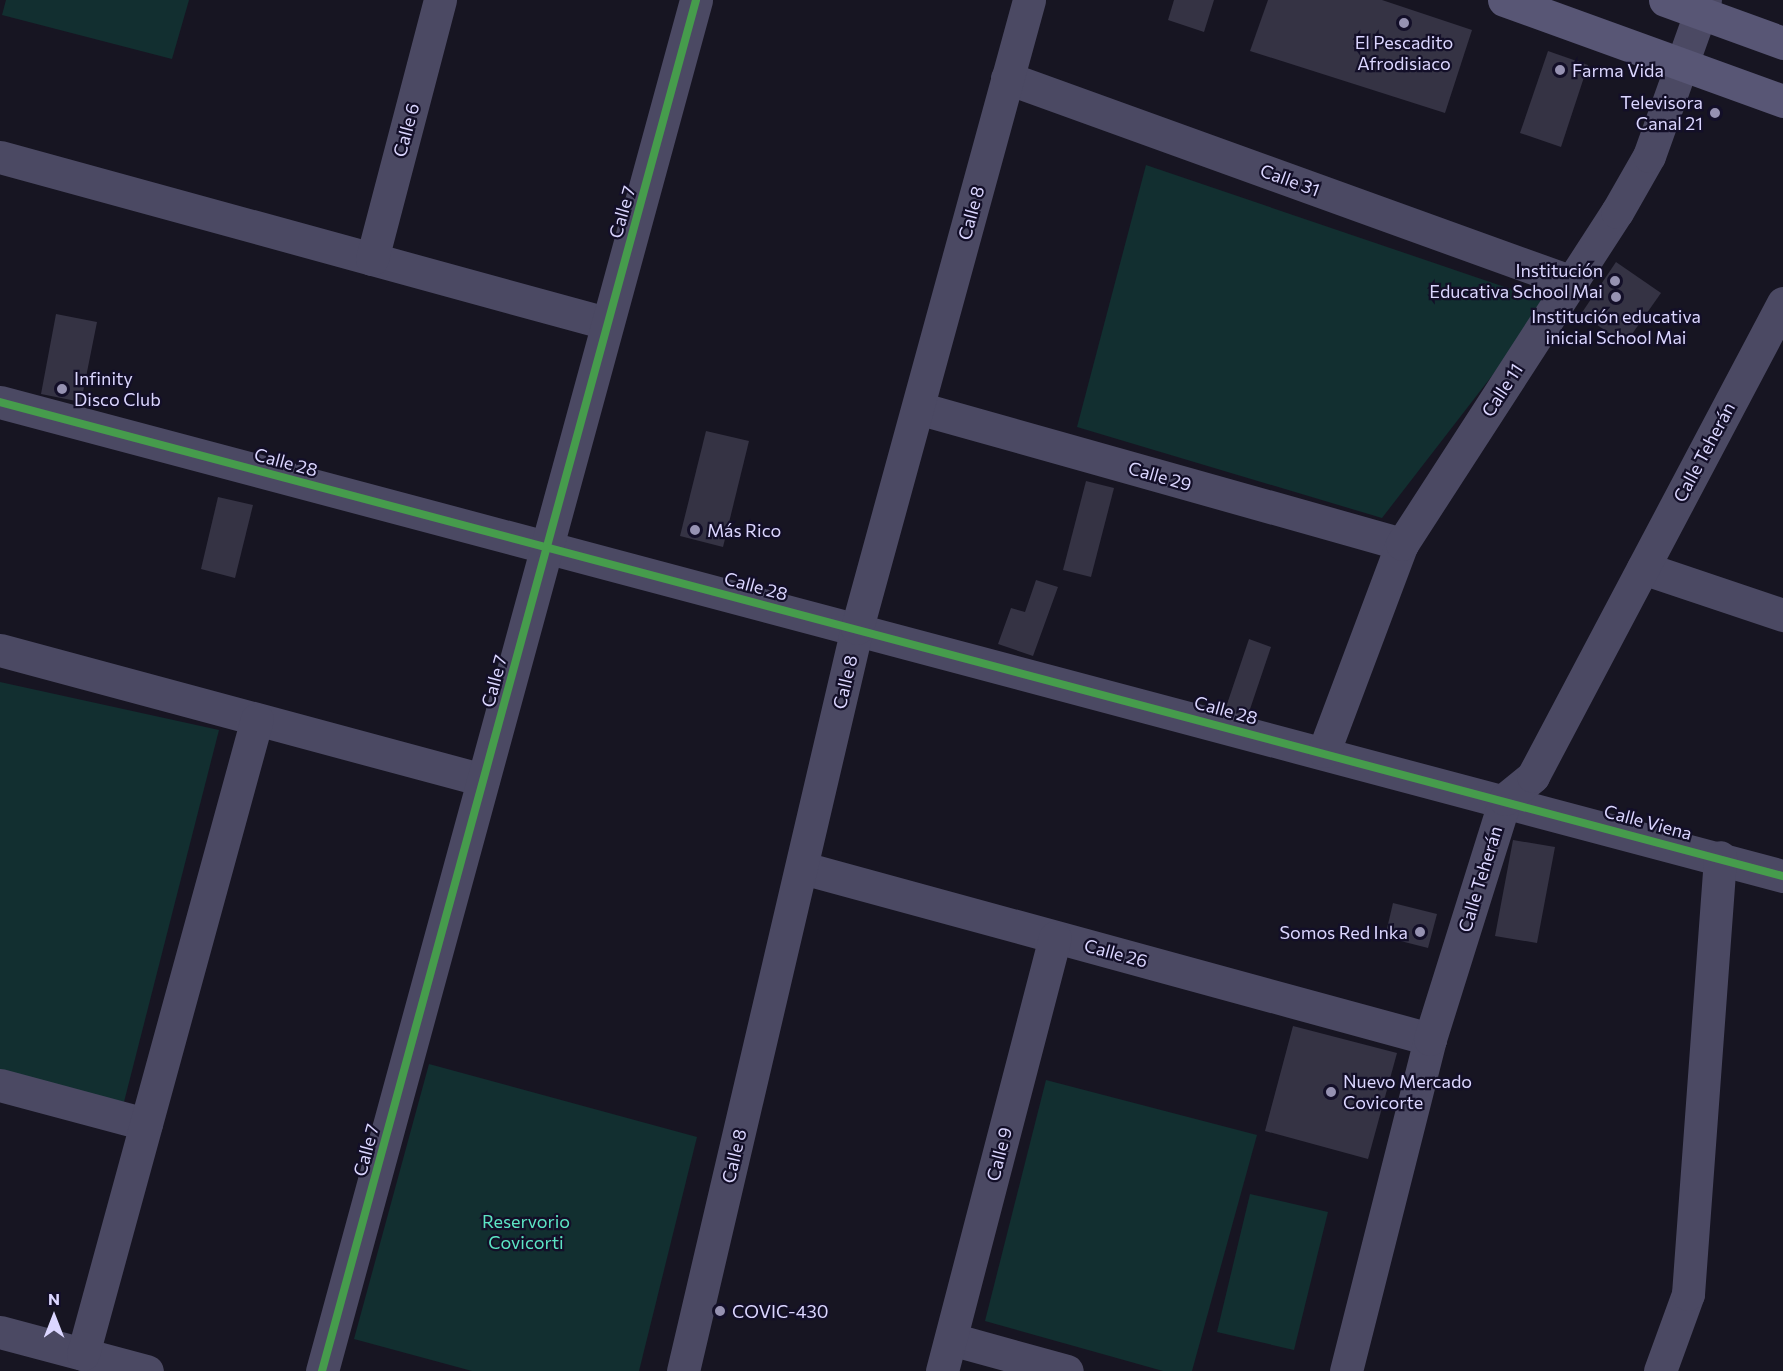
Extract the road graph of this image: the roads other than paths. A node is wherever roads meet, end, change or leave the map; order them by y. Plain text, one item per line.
1 (440, 0) edge
2 (696, 0) edge
3 (1029, 0) edge
4 (1504, 0) edge
5 (1665, 0) edge
6 (1703, 7) edge
7 (1783, 43) edge
8 (1682, 65) junction
9 (1007, 78) junction
10 (1783, 101) edge
11 (0, 157) edge
12 (372, 259) junction
13 (1572, 282) junction
14 (1783, 303) edge
15 (606, 324) junction
16 (1772, 350) edge
17 (0, 402) edge
18 (918, 408) junction
19 (1402, 544) junction
20 (547, 546) junction
21 (1643, 568) junction
22 (1783, 615) edge
23 (857, 628) junction
24 (0, 650) edge
25 (257, 719) junction
26 (1324, 752) junction
27 (483, 780) junction
28 (1505, 799) junction
29 (1720, 857) junction
30 (803, 868) junction
31 (1783, 876) edge
32 (1055, 937) junction
33 (1430, 1039) junction
34 (0, 1085) edge
35 (146, 1124) junction
36 (0, 1332) edge
37 (951, 1339) junction
38 (83, 1354) junction
39 (147, 1371) edge
40 (322, 1371) edge
41 (683, 1371) edge
42 (942, 1371) edge
43 (1067, 1371) edge
44 (1346, 1371) edge
45 (1660, 1371) edge

1 - 12 street, Calle 6
2 - 15 street, Calle 7
3 - 9 street, Calle 8
4 - 8 main road
5 - 6 main road
6 - 7 main road
6 - 8 street, Calle 11
8 - 10 main road
8 - 13 street, Calle 11
9 - 13 street, Calle 31
9 - 18 street, Calle 8
11 - 12 street
12 - 15 street
13 - 19 street, Calle 11
14 - 16 street, Calle Teherán
15 - 20 street, Calle 7
16 - 21 street, Calle Teherán
17 - 20 street, Calle 28
18 - 19 street, Calle 29
18 - 23 street, Calle 8
19 - 26 street, Calle 11
20 - 23 street, Calle 28
20 - 27 street, Calle 7
21 - 22 street
21 - 28 street, Calle Teherán
23 - 26 street, Calle 28
23 - 30 street, Calle 8
24 - 25 street
25 - 27 street
25 - 35 street
26 - 28 street, Calle 28
27 - 40 street, Calle 7
28 - 29 street, Calle Viena
28 - 33 street, Calle Teherán
29 - 31 street, Calle Viena
29 - 45 street
30 - 32 street, Calle 26
30 - 41 street, Calle 8
32 - 33 street, Calle 26
32 - 37 street, Calle 9
33 - 44 street, Calle Teherán
34 - 35 street
35 - 38 street
36 - 38 street
37 - 42 street, Calle 9
37 - 43 street
38 - 39 street

